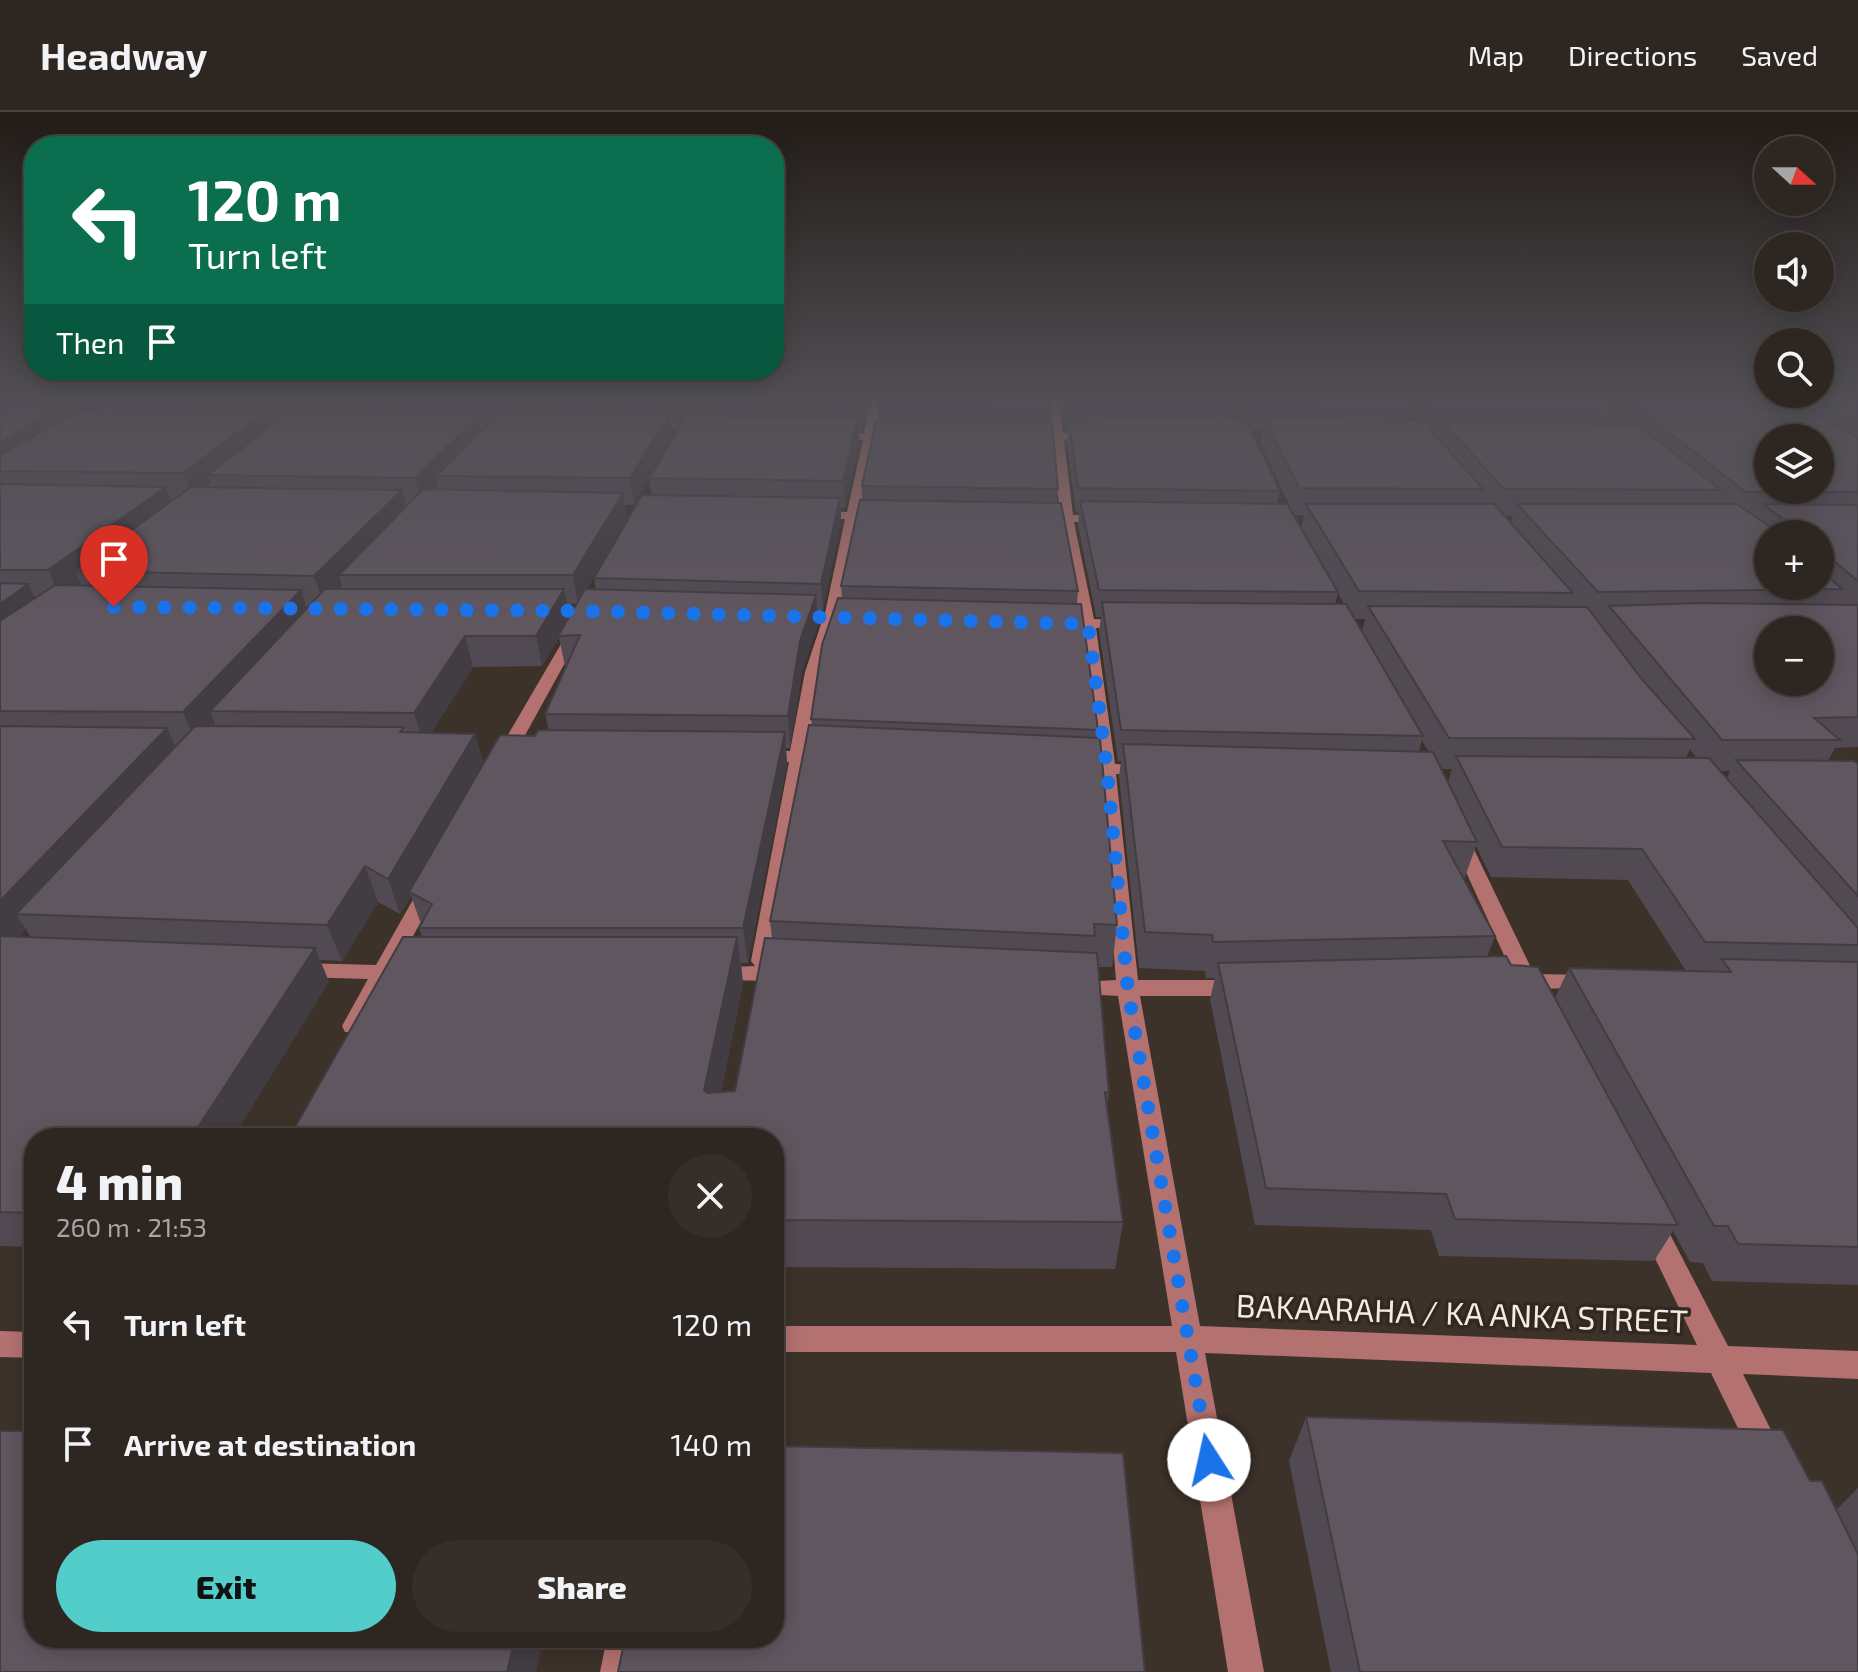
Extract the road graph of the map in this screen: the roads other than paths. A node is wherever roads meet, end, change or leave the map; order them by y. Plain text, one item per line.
1 (861, 470) edge
2 (1060, 470) edge
3 (807, 515) edge
4 (852, 516) junction
5 (898, 516) edge
6 (1021, 518) edge
7 (1067, 518) junction
8 (1114, 519) edge
9 (586, 611) edge
10 (770, 616) edge
11 (831, 617) junction
12 (876, 618) edge
13 (1043, 622) edge
14 (1088, 624) junction
15 (1149, 624) edge
16 (739, 755) edge
17 (801, 756) junction
18 (847, 758) edge
19 (1061, 767) edge
20 (1107, 769) junction
21 (1168, 771) edge
22 (491, 780) edge
23 (1450, 818) edge
24 (436, 877) edge
25 (269, 969) edge
26 (381, 973) junction
27 (428, 973) edge
28 (697, 973) edge
29 (806, 975) edge
30 (758, 980) junction
31 (1526, 981) junction
32 (1494, 982) edge
33 (1605, 983) edge
34 (1051, 987) edge
35 (1255, 988) edge
36 (1128, 991) junction
37 (1541, 1009) edge
38 (345, 1042) edge
39 (1643, 1206) edge
40 (784, 1339) edge
41 (1188, 1339) junction
42 (0, 1344) edge
43 (24, 1345) edge
44 (1723, 1361) junction
45 (1858, 1365) edge
46 (1777, 1476) edge
47 (623, 1648) edge
48 (618, 1672) edge
49 (1246, 1672) edge

1 - 4 street
2 - 7 street
3 - 4 street
4 - 5 street
4 - 11 street
6 - 7 street
7 - 8 street
7 - 14 street
9 - 22 street
10 - 11 street
11 - 12 street
11 - 17 street
13 - 14 street
14 - 15 street
14 - 20 street
16 - 17 street
17 - 18 street
17 - 30 street
19 - 20 street
20 - 21 street
20 - 36 street
23 - 31 street
24 - 26 street
25 - 26 street
26 - 27 street
26 - 38 street
28 - 30 street
29 - 30 street
31 - 32 street
31 - 33 street
31 - 37 street
34 - 36 street
35 - 36 street
36 - 41 street
39 - 44 street
40 - 41 street, BAKAARAHA / KA ANKA STREET
41 - 44 street, BAKAARAHA / KA ANKA STREET
41 - 49 street
42 - 43 street
44 - 45 street, BAKAARAHA / KA ANKA STREET
44 - 46 street
47 - 48 street

